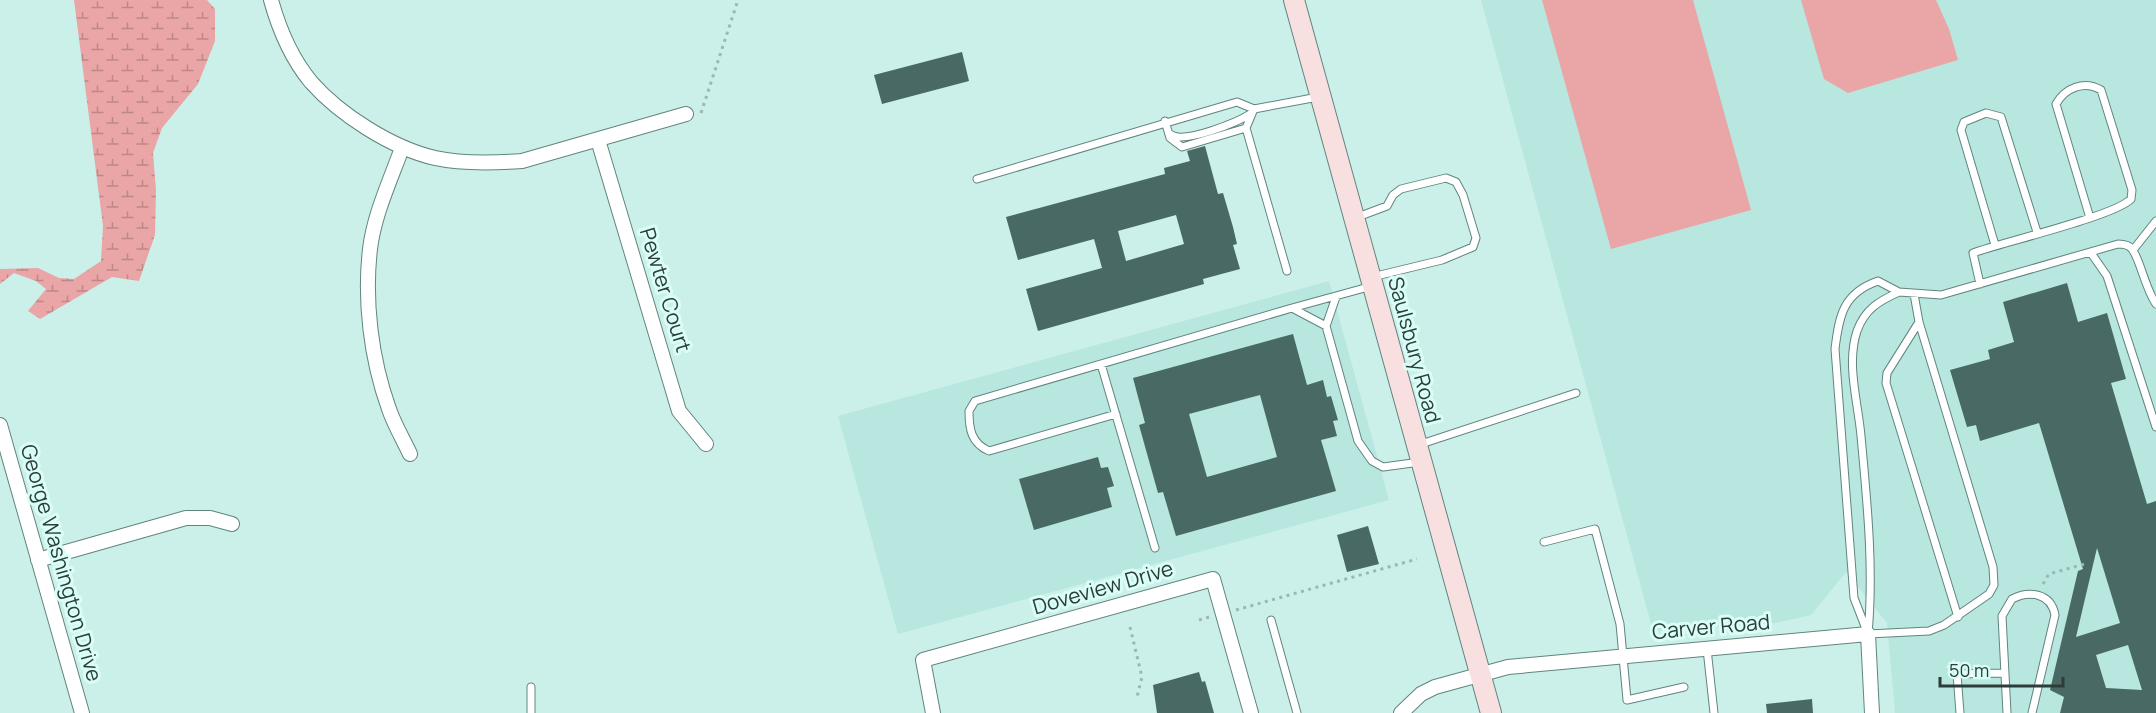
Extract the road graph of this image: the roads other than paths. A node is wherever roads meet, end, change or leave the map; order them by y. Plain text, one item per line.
1 (271, 0) edge
2 (1293, 0) edge
3 (1320, 97) junction
4 (1253, 111) junction
5 (693, 117) road end
6 (1165, 121) junction
7 (1246, 128) junction
8 (1167, 129) junction
9 (598, 140) junction
10 (402, 148) junction
11 (977, 179) dead end
12 (1353, 218) junction
13 (2090, 218) junction
14 (2156, 221) edge
15 (2037, 232) junction
16 (1995, 245) junction
17 (2133, 250) junction
18 (2091, 253) junction
19 (1287, 271) dead end
20 (1371, 282) junction
21 (1980, 284) junction
22 (1899, 292) junction
23 (1914, 294) junction
24 (1336, 297) junction
25 (2156, 304) edge
26 (1292, 308) junction
27 (1919, 322) junction
28 (1326, 326) junction
29 (1101, 364) junction
30 (1576, 393) dead end
31 (1116, 414) junction
32 (0, 425) edge
33 (2156, 427) edge
34 (706, 444) dead end
35 (3, 450) edge
36 (410, 454) dead end
37 (1418, 454) junction
38 (232, 524) dead end
39 (1544, 542) dead end
40 (1155, 548) dead end
41 (38, 560) junction
42 (1958, 617) junction
43 (1271, 620) dead end
44 (1868, 634) junction
45 (1707, 649) junction
46 (1623, 657) junction
47 (1480, 673) junction
48 (2004, 673) junction
49 (531, 687) dead end
50 (1684, 687) dead end
51 (82, 713) edge
52 (531, 713) edge
53 (933, 713) edge
54 (1251, 713) edge
55 (1297, 713) edge
56 (1401, 713) edge
57 (1491, 713) edge
58 (1714, 713) edge
59 (1872, 713) edge
60 (1960, 713) edge
61 (2007, 713) edge
62 (2032, 713) edge

1 - 10 street
2 - 3 main road, Saulsbury Road
3 - 4 lane
3 - 12 main road, Saulsbury Road
4 - 6 lane
4 - 7 lane
4 - 8 lane
5 - 9 street
6 - 8 lane
6 - 11 lane
7 - 8 lane
7 - 19 lane
9 - 10 street
9 - 34 street, Pewter Court
10 - 36 street
12 - 20 main road, Saulsbury Road
12 - 20 lane
13 - 13 lane
13 - 15 lane
14 - 17 lane
15 - 16 lane
15 - 16 lane
16 - 21 lane
17 - 18 lane
17 - 25 lane
18 - 21 lane
18 - 33 lane
20 - 24 lane
20 - 37 main road, Saulsbury Road
21 - 23 lane
22 - 23 lane
22 - 44 lane
22 - 44 lane
23 - 27 lane
24 - 26 lane
24 - 28 lane
26 - 28 lane
26 - 29 lane
27 - 42 lane
27 - 42 lane
28 - 37 lane
29 - 31 lane
29 - 31 lane
30 - 37 lane
31 - 40 lane
32 - 35 street, George Washington Drive
35 - 41 street, George Washington Drive
37 - 47 main road, Saulsbury Road
38 - 41 street
39 - 46 lane
41 - 51 street, George Washington Drive
42 - 44 lane
43 - 55 lane
44 - 45 street, Carver Road
44 - 59 street
45 - 46 street, Carver Road
45 - 58 lane
46 - 47 street, Carver Road
46 - 50 lane
47 - 56 street, Carver Road
47 - 57 main road, Saulsbury Road
48 - 60 lane
48 - 61 lane
48 - 62 lane
49 - 52 lane
53 - 54 street, Doveview Drive

